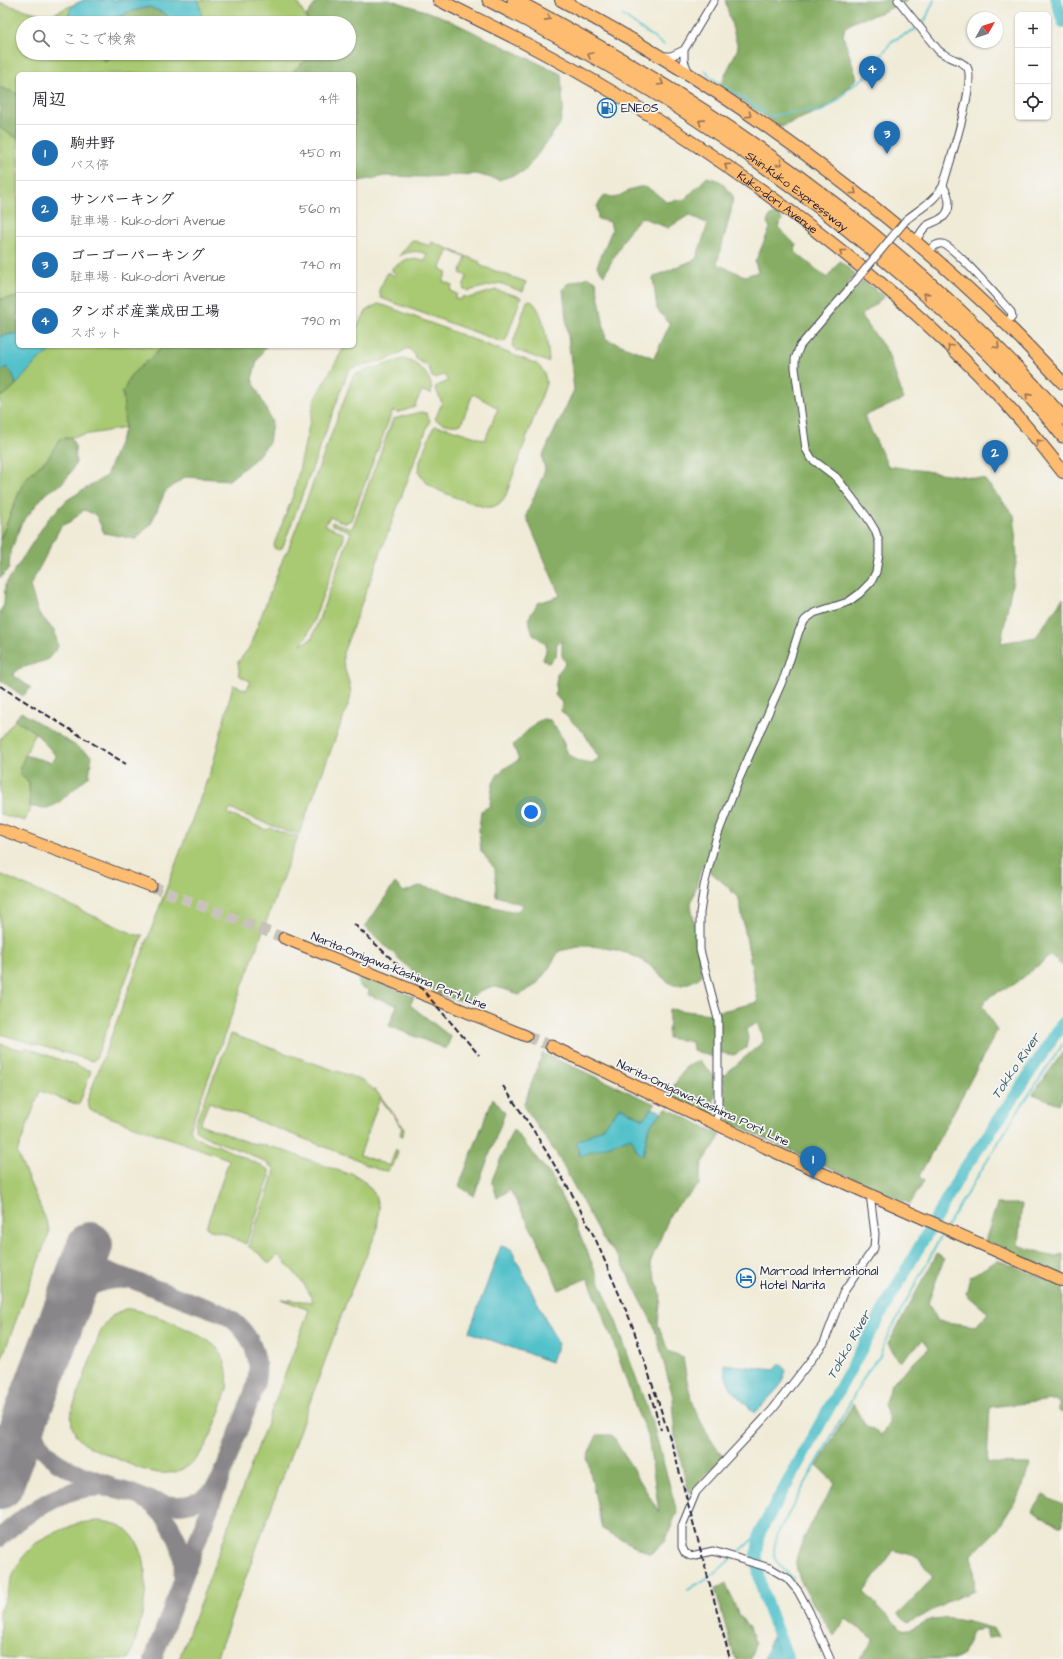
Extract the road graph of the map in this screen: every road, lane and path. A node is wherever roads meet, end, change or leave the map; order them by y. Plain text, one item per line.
1 (440, 0) edge
2 (489, 0) edge
3 (514, 0) edge
4 (561, 0) edge
5 (714, 0) edge
6 (898, 0) edge
7 (684, 50) junction
8 (658, 56) junction
9 (692, 77) junction
10 (943, 186) junction
11 (915, 242) junction
12 (927, 252) junction
13 (984, 281) junction
14 (972, 293) junction
15 (1006, 324) junction
16 (1063, 383) edge
17 (1063, 418) edge
18 (1063, 436) edge
19 (1063, 472) edge
20 (0, 829) edge
21 (150, 886) tunnel mouth
22 (284, 938) tunnel mouth
23 (526, 1036) tunnel mouth
24 (551, 1046) tunnel mouth
25 (715, 1124) junction
26 (870, 1194) junction
27 (1063, 1281) edge
28 (830, 1659) edge

19 -> 1 highway, Kuko-dori Avenue
18 -> 2 highway, Shin-Kuko Expressway
3 -> 17 highway, Shin-Kuko Expressway
4 - 8 highway
5 - 7 street
6 - 10 street
7 - 8 street
7 - 9 street
8 - 9 highway
9 -> 11 highway
10 - 11 street
10 - 25 street, bridge
11 - 12 highway
12 - 13 street
12 - 14 highway
13 - 14 street
13 - 15 street
14 - 15 highway
15 - 16 highway
20 - 21 main road
22 - 23 main road, Narita-Omigawa-Kashima Port Line
24 - 25 main road, Narita-Omigawa-Kashima Port Line
25 - 26 main road, Narita-Omigawa-Kashima Port Line
26 - 27 main road, Narita-Omigawa-Kashima Port Line
26 - 28 street

